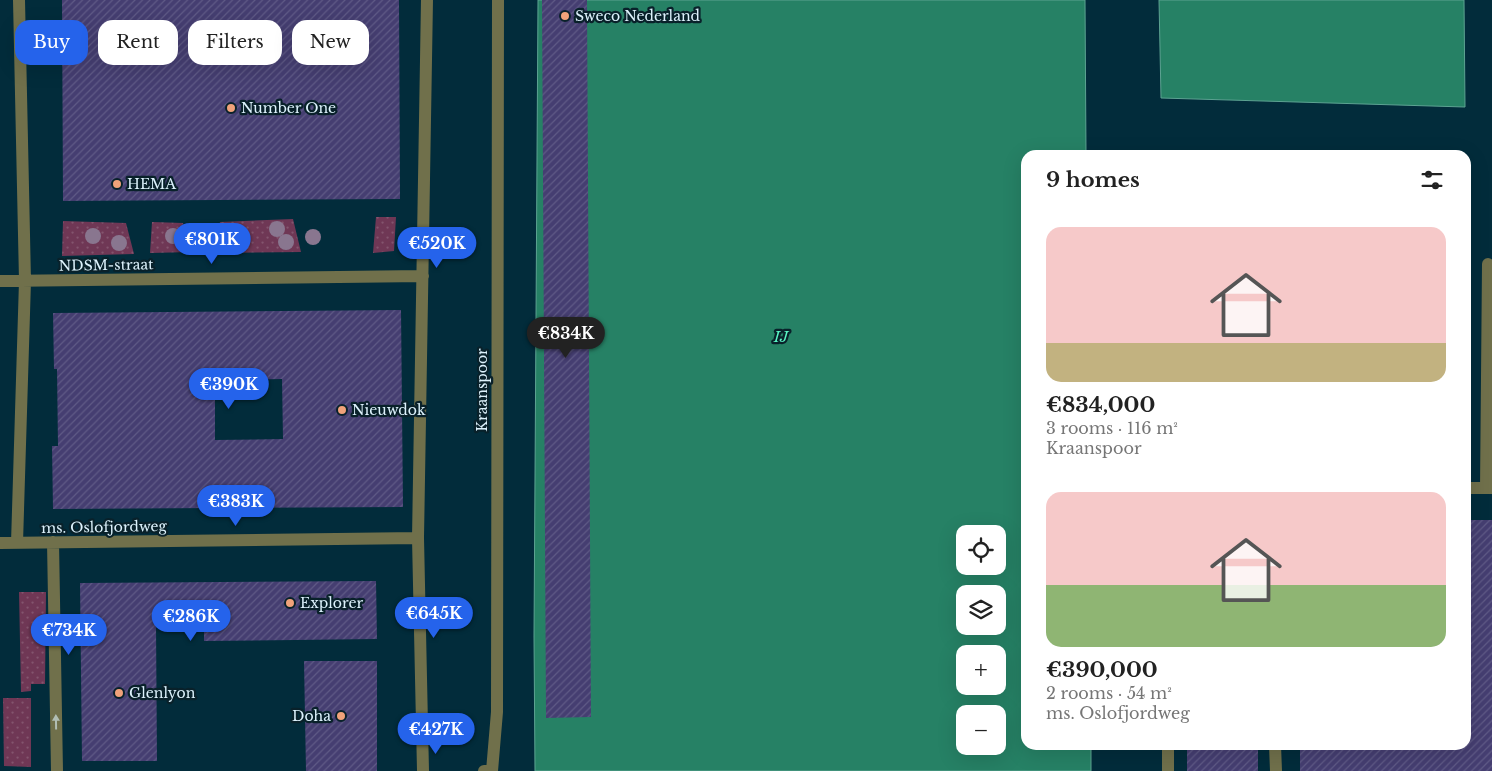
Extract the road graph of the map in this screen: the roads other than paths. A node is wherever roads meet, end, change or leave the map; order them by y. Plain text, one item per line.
1 (18, 0) edge
2 (427, 0) edge
3 (498, 0) edge
4 (1488, 264) dead end
5 (423, 276) junction
6 (0, 281) edge
7 (25, 281) junction
8 (1471, 488) edge
9 (1489, 488) edge
10 (418, 538) junction
11 (53, 542) junction
12 (0, 543) edge
13 (17, 543) junction
14 (1168, 750) edge
15 (1275, 750) edge
16 (492, 770) edge
17 (57, 771) edge
18 (423, 771) edge
19 (484, 771) edge
20 (1168, 771) edge
21 (1276, 771) edge

1 - 7 street
2 - 5 street
3 - 16 street, Kraanspoor
4 - 9 street
5 - 7 street, NDSM-straat
5 - 10 street
6 - 7 street, NDSM-straat
7 - 13 street
8 - 9 street
10 - 11 street, ms. Oslofjordweg
10 - 18 street
11 - 13 street, ms. Oslofjordweg
17 -> 11 street
12 - 13 street, ms. Oslofjordweg
14 - 20 street
15 - 21 street
16 - 19 street, Kraanspoor

